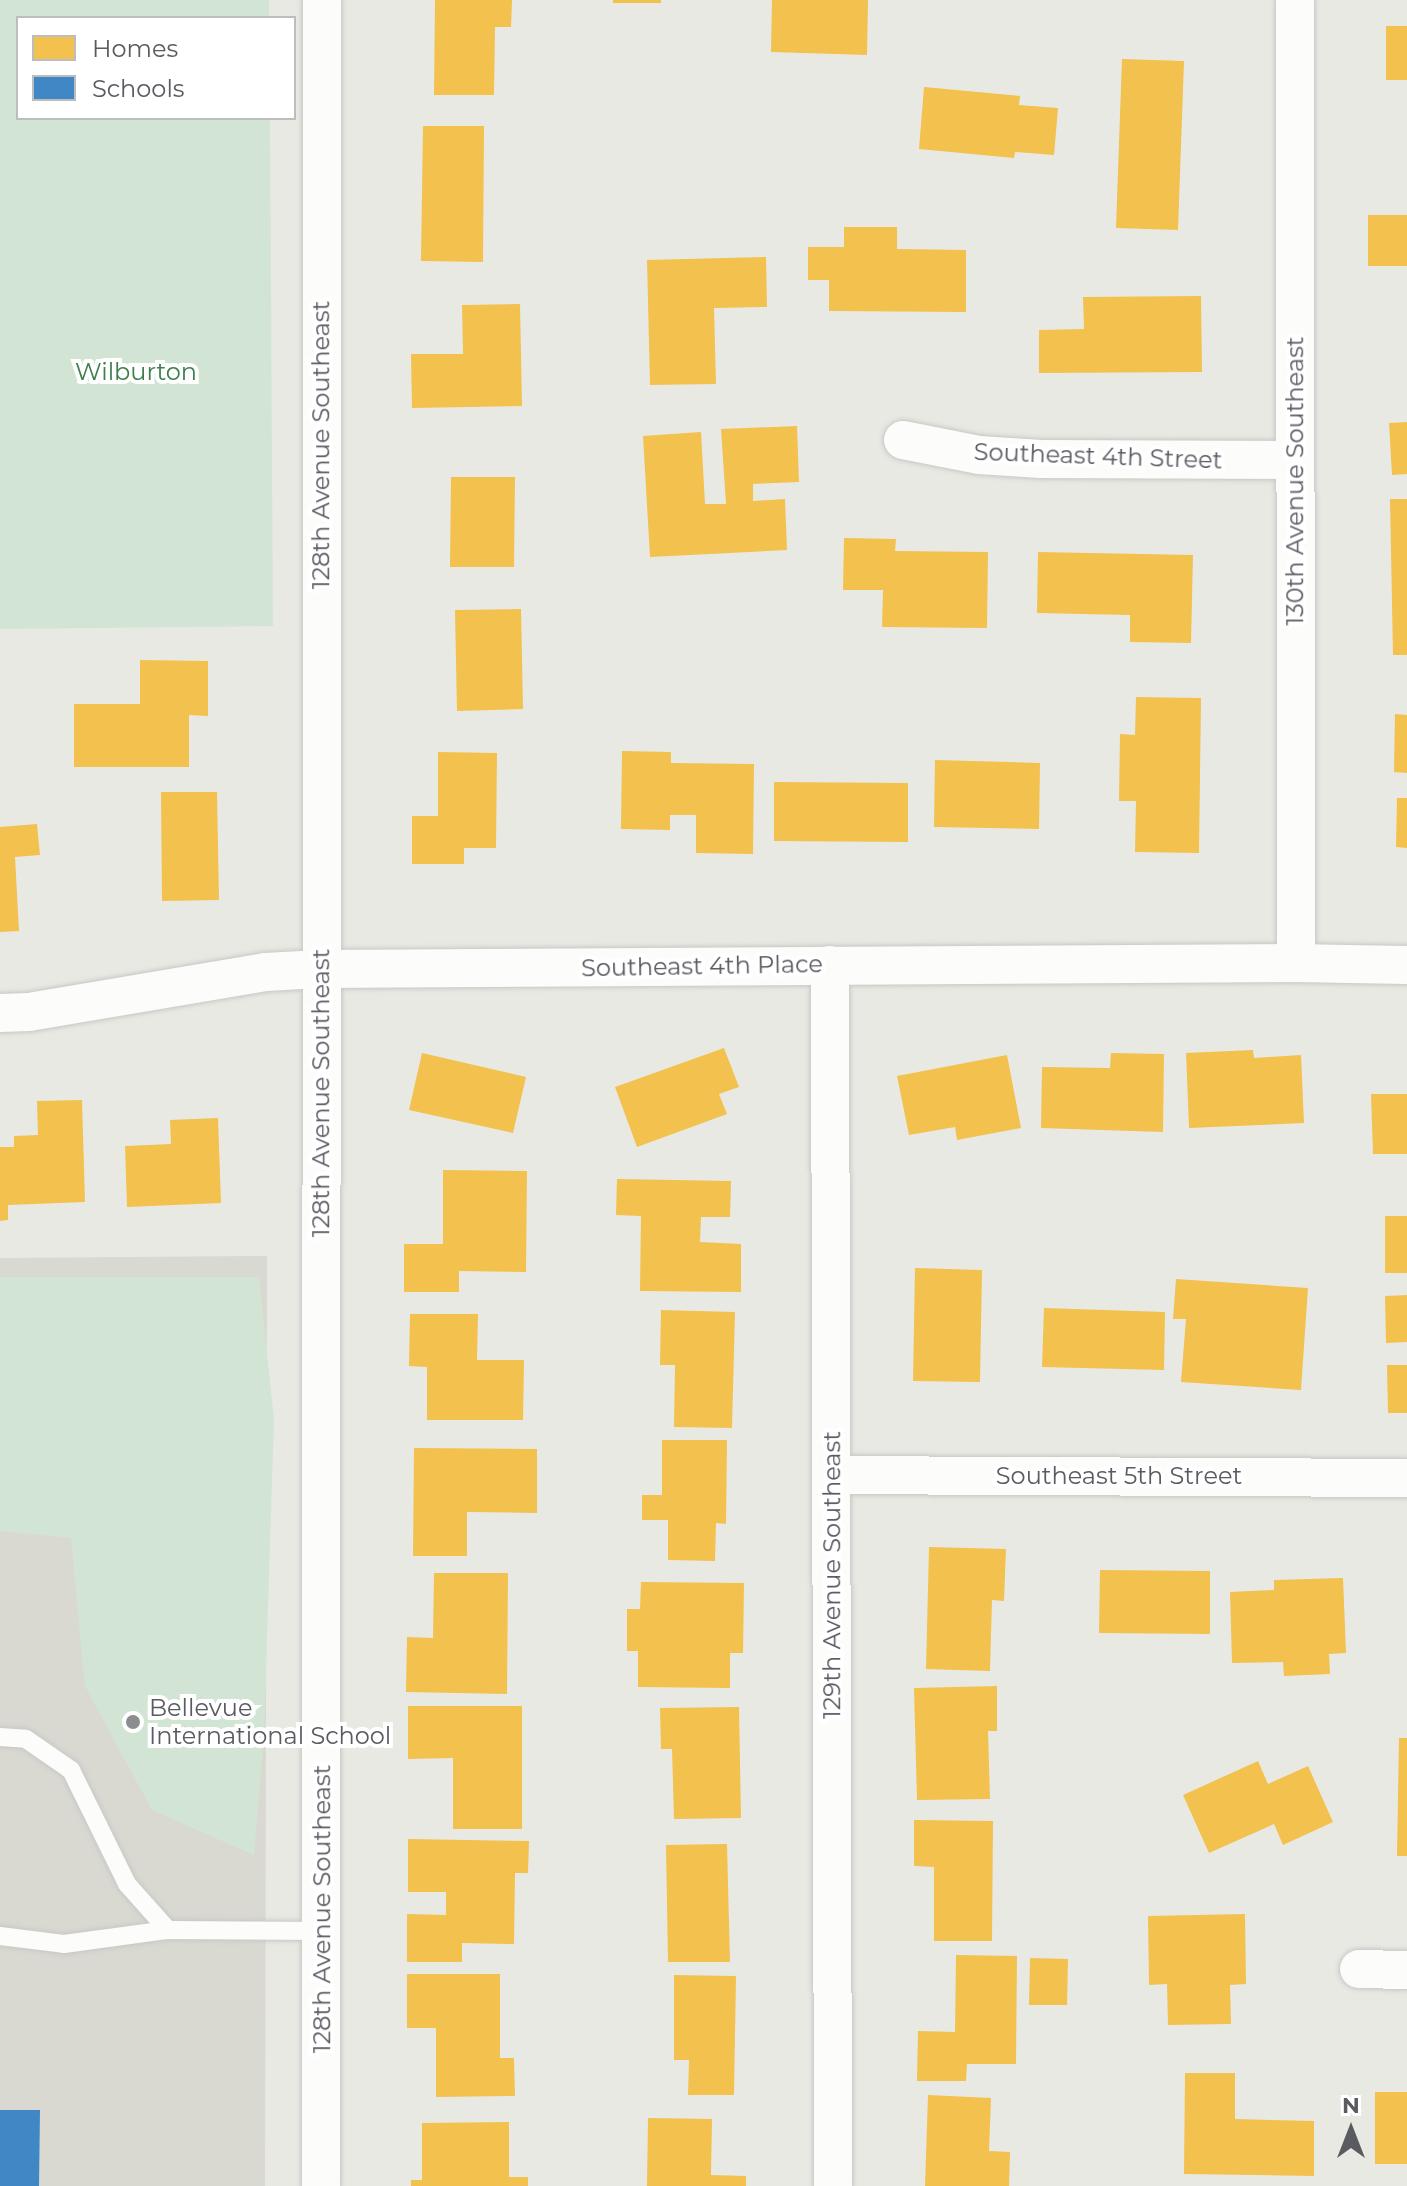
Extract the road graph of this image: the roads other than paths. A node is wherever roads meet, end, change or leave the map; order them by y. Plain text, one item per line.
1 (322, 0) edge
2 (1295, 0) edge
3 (903, 440) dead end
4 (1295, 460) junction
5 (1296, 963) junction
6 (830, 965) junction
7 (1407, 965) edge
8 (320, 969) junction
9 (0, 1013) edge
10 (831, 1475) junction
11 (1407, 1478) edge
12 (0, 1737) edge
13 (168, 1930) junction
14 (322, 1931) junction
15 (0, 1936) edge
16 (1359, 1969) dead end
17 (1407, 1970) edge
18 (321, 2186) edge
19 (833, 2186) edge

1 - 8 street, 128th Avenue Southeast
2 - 4 street, 130th Avenue Southeast
3 - 4 street, Southeast 4th Street
4 - 5 street, 130th Avenue Southeast
5 - 6 street, Southeast 4th Place
5 - 7 street, Southeast 4th Place
6 - 8 street, Southeast 4th Place
6 - 10 street, 129th Avenue Southeast
8 - 9 street, Southeast 4th Place
8 - 14 street, 128th Avenue Southeast
10 - 11 street, Southeast 5th Street
10 - 19 street, 129th Avenue Southeast
12 - 13 lane
13 - 14 lane
13 - 15 lane
14 - 18 street, 128th Avenue Southeast
16 - 17 street

